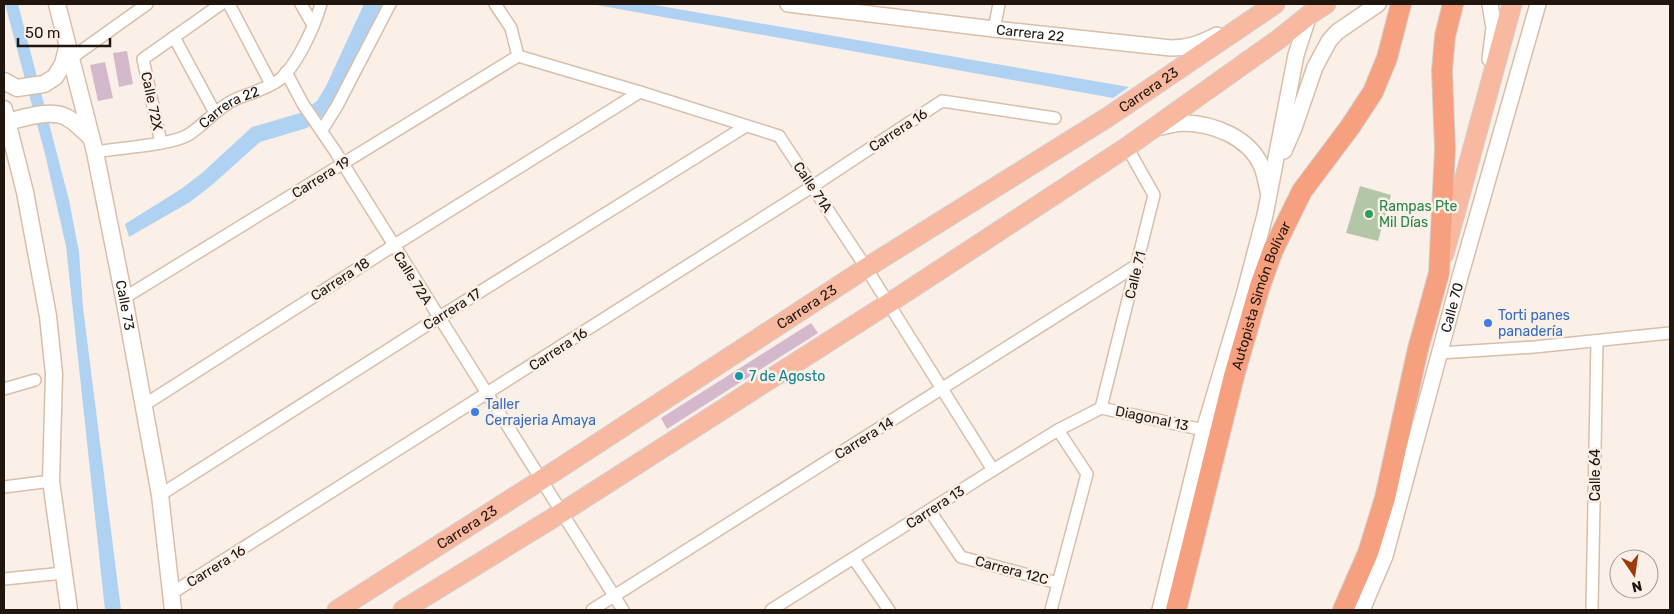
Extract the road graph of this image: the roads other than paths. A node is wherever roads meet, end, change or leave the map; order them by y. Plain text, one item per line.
1 (57, 4) edge
2 (147, 4) edge
3 (221, 4) edge
4 (229, 4) edge
5 (301, 4) edge
6 (321, 4) edge
7 (390, 4) edge
8 (496, 4) edge
9 (788, 4) edge
10 (999, 4) edge
11 (1261, 4) edge
12 (1275, 4) edge
13 (1326, 4) edge
14 (1378, 4) edge
15 (1401, 4) edge
16 (1453, 4) edge
17 (1490, 4) edge
18 (1512, 4) edge
19 (1538, 4) edge
20 (134, 8) edge
21 (1310, 9) edge
22 (313, 24) junction
23 (994, 28) junction
24 (174, 37) junction
25 (67, 56) junction
26 (518, 56) junction
27 (286, 72) junction
28 (5, 82) edge
29 (271, 84) junction
30 (640, 92) junction
31 (1484, 107) junction
32 (215, 114) junction
33 (5, 118) edge
34 (1055, 118) dead end
35 (746, 126) junction
36 (320, 128) junction
37 (1153, 128) junction
38 (160, 142) junction
39 (93, 145) junction
40 (1127, 147) junction
41 (342, 165) junction
42 (1274, 172) junction
43 (813, 186) junction
44 (1270, 196) junction
45 (393, 246) junction
46 (1137, 265) junction
47 (866, 268) junction
48 (1439, 273) junction
49 (124, 298) junction
50 (888, 304) junction
51 (438, 318) junction
52 (1250, 320) junction
53 (1670, 329) edge
54 (1597, 341) junction
55 (1228, 346) junction
56 (1418, 349) junction
57 (1440, 353) junction
58 (1234, 376) junction
59 (35, 380) dead end
60 (943, 388) junction
61 (4, 389) edge
62 (486, 394) junction
63 (144, 405) junction
64 (1101, 408) junction
65 (1058, 430) junction
66 (1204, 430) junction
67 (993, 470) junction
68 (541, 480) junction
69 (51, 481) junction
70 (4, 487) edge
71 (160, 495) junction
72 (930, 511) junction
73 (561, 513) junction
74 (854, 559) junction
75 (64, 573) junction
76 (4, 579) edge
77 (1058, 583) junction
78 (172, 593) junction
79 (614, 596) junction
80 (69, 610) edge
81 (173, 610) edge
82 (337, 610) edge
83 (403, 610) edge
84 (592, 610) edge
85 (622, 610) edge
86 (771, 610) edge
87 (889, 610) edge
88 (1051, 610) edge
89 (1160, 610) edge
90 (1176, 610) edge
91 (1342, 610) edge
92 (1362, 610) edge
93 (1592, 610) edge

1 - 25 main road, Calle 73
2 - 20 street
3 - 24 street
4 - 29 street
5 - 22 street
6 - 22 street, Carrera 22
7 - 36 street
8 - 26 street
9 - 23 street, Carrera 22
10 - 23 street
11 - 23 street, Carrera 22
12 - 47 main road, Carrera 23
13 - 21 main road
14 - 42 street
15 - 52 highway, Autopista Simón Bolívar
16 - 48 highway
17 - 31 street
18 - 31 main road
19 - 57 street, Calle 70
20 - 25 street
21 - 37 main road
21 - 42 street
22 - 27 street, Carrera 22
24 - 32 street
24 - 38 street, Calle 72X
25 - 28 main road
25 - 39 main road, Calle 73
26 - 30 street, Calle 71A
26 - 41 street, Carrera 19
27 - 29 street, Carrera 22
27 - 36 street, Calle 72A
29 - 32 street, Carrera 22
30 - 35 street, Calle 71A
30 - 45 street, Carrera 18
31 - 48 main road
32 - 38 street, Carrera 22
33 - 39 main road
33 - 69 main road
34 - 43 street, Carrera 16
35 - 43 street, Calle 71A
35 - 51 street, Carrera 17
36 - 41 street, Calle 72A
37 - 40 main road
37 - 44 street
38 - 39 street, Carrera 22
39 - 49 main road, Calle 73
40 - 46 street, Calle 71
40 - 50 main road
41 - 45 street, Calle 72A
41 - 49 street, Carrera 19
42 - 44 street
43 - 47 street, Calle 71A
43 - 62 street, Carrera 16
44 - 55 street
45 - 51 street, Calle 72A
45 - 63 street, Carrera 18
46 - 60 street, Carrera 14
46 - 64 street, Calle 71
47 - 50 street, Calle 71A
47 - 68 main road, Carrera 23
48 - 56 highway
49 - 63 main road, Calle 73
50 - 60 street, Calle 71A
50 - 73 main road
51 - 62 street, Calle 72A
51 - 71 street, Carrera 17
52 - 55 highway
52 - 58 highway, Autopista Simón Bolívar
53 - 54 street
54 - 57 street
54 - 93 street, Calle 64
55 - 58 highway
55 - 66 street
56 - 57 street
56 - 91 highway
57 - 92 street, Calle 70
58 - 90 highway, Autopista Simón Bolívar
59 - 61 street
60 - 67 street, Calle 71A
60 - 79 street, Carrera 14
62 - 68 street, Calle 72A
62 - 78 street, Carrera 16
63 - 71 main road, Calle 73
64 - 65 street, Carrera 13
64 - 66 street, Diagonal 13
65 - 67 street, Carrera 13
65 - 77 street
66 - 89 street
67 - 72 street, Carrera 13
68 - 73 street, Calle 72A
68 - 82 main road, Carrera 23
69 - 70 street
69 - 75 main road
71 - 78 main road, Calle 73
72 - 74 street, Carrera 13
72 - 77 street, Carrera 12C
73 - 79 street, Calle 72A
73 - 83 main road
74 - 86 street, Carrera 13
74 - 87 street
75 - 76 street
75 - 80 main road
77 - 88 street
78 - 81 main road, Calle 73
79 - 84 street, Carrera 14
79 - 85 street, Calle 72A

